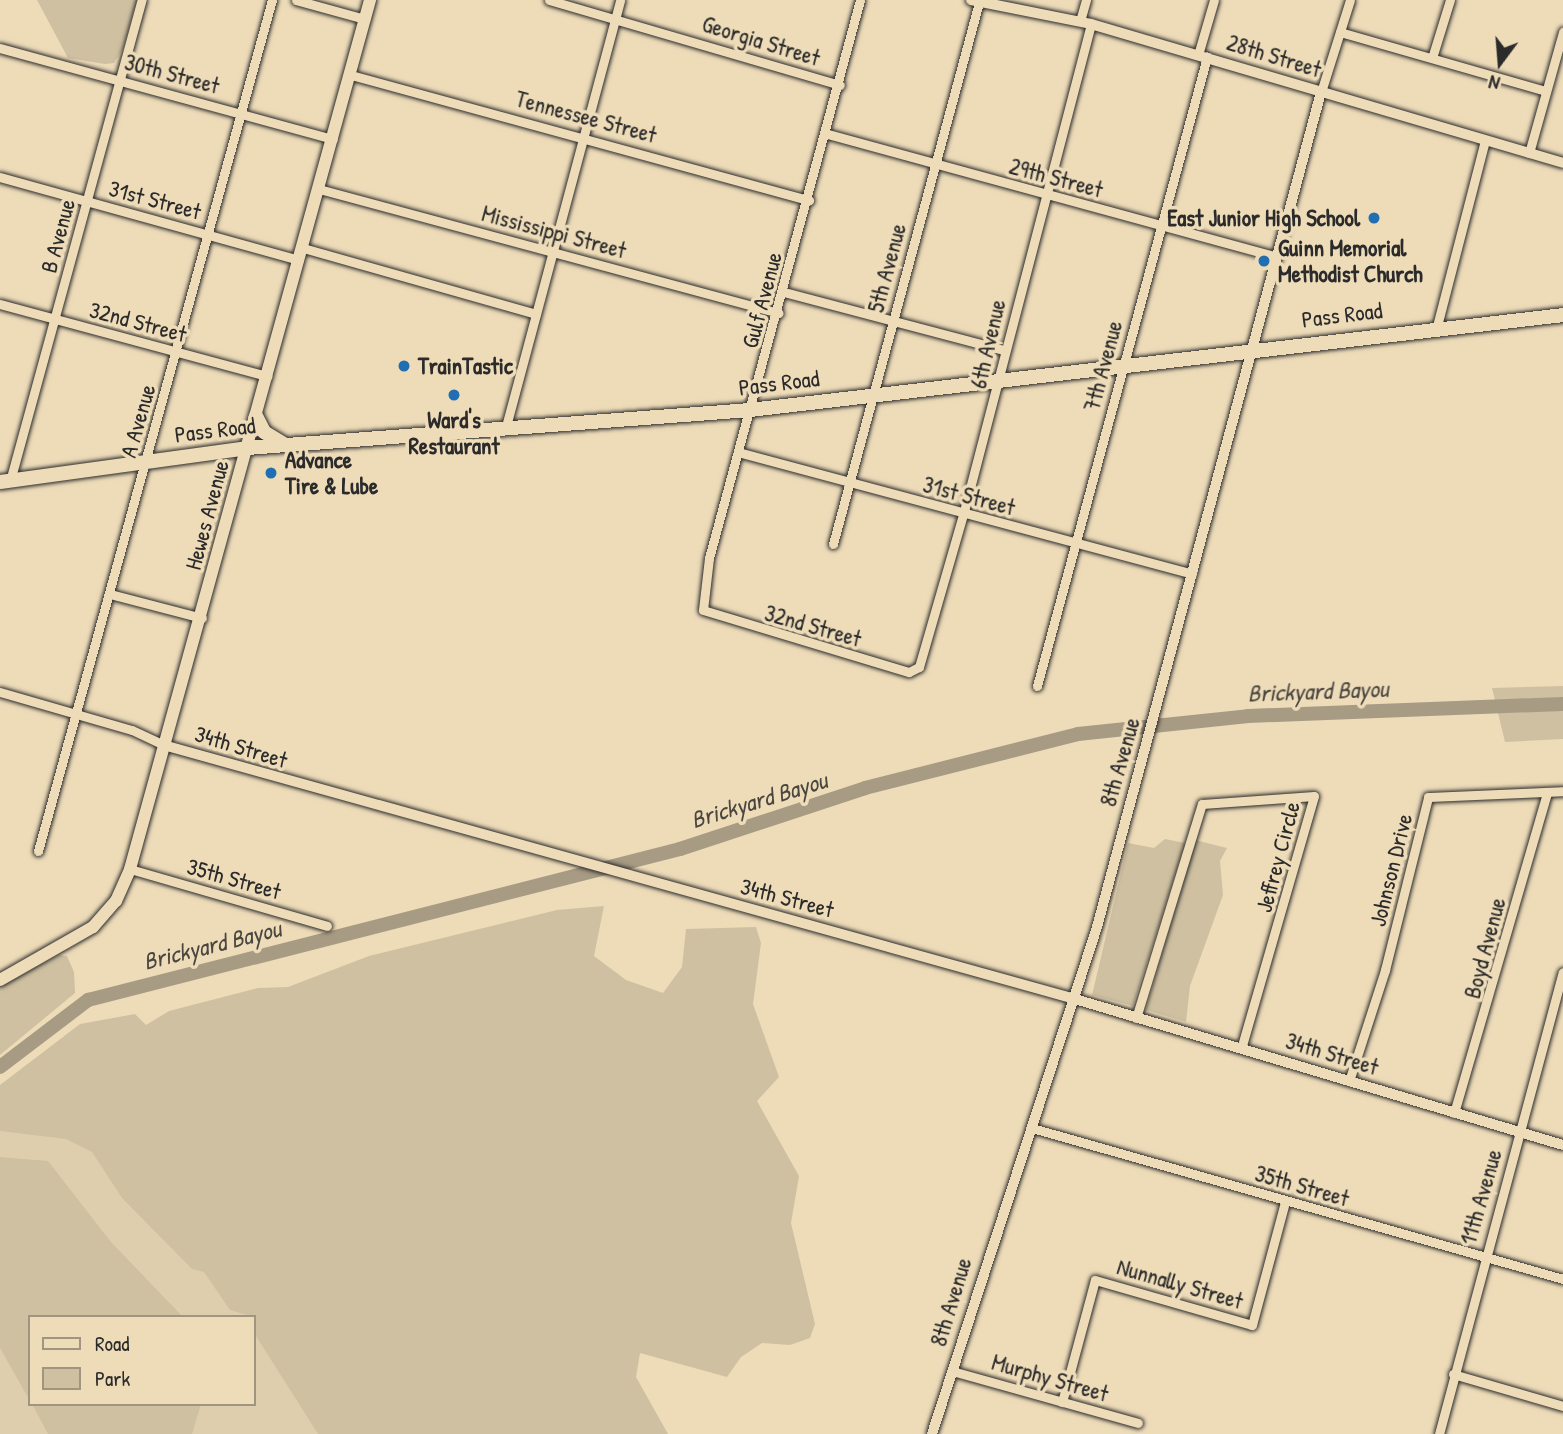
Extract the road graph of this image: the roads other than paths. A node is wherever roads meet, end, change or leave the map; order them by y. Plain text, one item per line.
1 (142, 0) edge
2 (272, 0) edge
3 (296, 0) edge
4 (370, 0) edge
5 (550, 0) edge
6 (620, 0) edge
7 (860, 0) edge
8 (1086, 0) edge
9 (1214, 0) edge
10 (1350, 0) edge
11 (1450, 0) edge
12 (975, 1) edge
13 (614, 18) junction
14 (365, 19) junction
15 (1086, 22) junction
16 (1340, 32) junction
17 (1563, 32) edge
18 (0, 48) edge
19 (1202, 56) junction
20 (1432, 58) junction
21 (351, 75) junction
22 (120, 80) junction
23 (841, 85) junction
24 (1546, 91) junction
25 (1321, 92) junction
26 (242, 112) junction
27 (828, 134) junction
28 (582, 136) junction
29 (333, 139) junction
30 (1485, 141) junction
31 (1529, 153) junction
32 (1563, 163) edge
33 (935, 164) junction
34 (0, 177) edge
35 (319, 189) junction
36 (1047, 195) junction
37 (809, 200) junction
38 (87, 202) junction
39 (1161, 226) junction
40 (210, 235) junction
41 (554, 251) junction
42 (301, 254) junction
43 (1275, 256) junction
44 (784, 292) junction
45 (0, 304) edge
46 (779, 313) junction
47 (536, 314) junction
48 (1563, 314) edge
49 (55, 320) junction
50 (892, 322) junction
51 (1437, 326) junction
52 (1249, 349) junction
53 (1004, 350) junction
54 (177, 353) junction
55 (1124, 364) junction
56 (267, 376) junction
57 (999, 379) junction
58 (871, 394) junction
59 (750, 410) junction
60 (256, 416) junction
61 (505, 430) junction
62 (286, 445) junction
63 (247, 448) junction
64 (737, 452) junction
65 (147, 461) junction
66 (5, 482) edge
67 (849, 483) junction
68 (963, 515) junction
69 (1075, 543) junction
70 (833, 544) dead end
71 (1192, 574) junction
72 (110, 594) junction
73 (703, 610) joint
74 (202, 618) junction
75 (916, 671) joint
76 (1037, 686) dead end
77 (0, 692) edge
78 (78, 713) junction
79 (167, 746) junction
80 (1563, 791) edge
81 (1547, 792) junction
82 (38, 851) dead end
83 (130, 869) junction
84 (327, 926) dead end
85 (1563, 972) edge
86 (0, 980) edge
87 (1075, 999) junction
88 (1136, 1018) junction
89 (1241, 1049) junction
90 (1349, 1081) junction
91 (1454, 1113) junction
92 (1032, 1128) junction
93 (1519, 1133) junction
94 (1563, 1145) edge
95 (1285, 1202) junction
96 (1484, 1256) junction
97 (1563, 1279) edge
98 (952, 1371) junction
99 (1454, 1374) junction
100 (1062, 1402) junction
101 (1563, 1406) edge
102 (1138, 1423) dead end
103 (932, 1434) edge
104 (1439, 1434) edge

1 - 22 street, B Avenue
2 - 26 street, A Avenue
3 - 14 street
4 - 14 main road, Hewes Avenue
5 - 13 street, Georgia Street
6 - 13 street
7 - 23 street, Gulf Avenue
8 - 15 street
9 - 19 street
10 - 16 street
11 - 20 street
12 - 15 street, 28th Street
12 - 33 street, 5th Avenue
13 - 23 street, Georgia Street
13 - 28 street
14 - 21 main road, Hewes Avenue
15 - 19 street, 28th Street
15 - 36 street, 6th Avenue
16 - 20 street
16 - 25 street
17 - 24 street
18 - 22 street, 30th Street
19 - 25 street, 28th Street
19 - 39 street, 7th Avenue
20 - 24 street
21 - 28 street, Tennessee Street
21 - 29 main road, Hewes Avenue
22 - 26 street, 30th Street
22 - 38 street, B Avenue
23 - 27 street, Gulf Avenue
24 - 31 street
25 - 30 street, 28th Street
25 - 43 street, 8th Avenue
26 - 29 street, 30th Street
26 - 40 street, A Avenue
27 - 33 street, 29th Street
27 - 37 street, Gulf Avenue
28 - 37 street, Tennessee Street
28 - 41 street
29 - 35 main road, Hewes Avenue
30 - 31 street, 28th Street
30 - 51 street
31 - 32 street, 28th Street
33 - 36 street, 29th Street
33 - 50 street, 5th Avenue
34 - 38 street, 31st Street
35 - 41 street, Mississippi Street
35 - 42 main road, Hewes Avenue
36 - 39 street, 29th Street
36 - 53 street, 6th Avenue
37 - 44 street, Gulf Avenue
38 - 40 street, 31st Street
38 - 49 street, B Avenue
39 - 43 street, 29th Street
39 - 55 street, 7th Avenue
40 - 42 street, 31st Street
40 - 54 street, A Avenue
41 - 46 street, Mississippi Street
41 - 47 street
42 - 47 street, 31st Street
42 - 56 main road, Hewes Avenue
43 - 52 street, 8th Avenue
44 - 46 street, Gulf Avenue
44 - 50 street
45 - 49 street, 32nd Street
46 - 59 street, Gulf Avenue
47 - 61 street
48 - 51 main road, Pass Road
49 - 54 street, 32nd Street
49 - 66 street, B Avenue
50 - 53 street
50 - 58 street, 5th Avenue
51 - 52 main road, Pass Road
52 - 55 main road, Pass Road
52 - 71 street, 8th Avenue
53 - 57 street, 6th Avenue
54 - 56 street, 32nd Street
54 - 65 street, A Avenue
55 - 57 main road, Pass Road
55 - 69 street, 7th Avenue
56 - 60 main road, Hewes Avenue
57 - 58 main road, Pass Road
57 - 68 street, 6th Avenue
58 - 59 main road, Pass Road
58 - 67 street, 5th Avenue
59 - 61 main road, Pass Road
59 - 64 street, Gulf Avenue
60 - 62 main road
60 - 63 main road, Hewes Avenue
61 - 62 main road, Pass Road
62 - 63 main road, Pass Road
63 - 65 main road, Pass Road
63 - 74 main road, Hewes Avenue
64 - 67 street, 31st Street
64 - 73 street, Gulf Avenue
65 - 66 main road, Pass Road
65 - 72 street, A Avenue
67 - 68 street, 31st Street
67 - 70 street, 5th Avenue
68 - 69 street, 31st Street
68 - 75 street, 6th Avenue
69 - 71 street, 31st Street
69 - 76 street, 7th Avenue
71 - 87 street, 8th Avenue
72 - 74 street
72 - 78 street, A Avenue
73 - 75 street, 32nd Street
74 - 79 main road, Hewes Avenue
77 - 78 street, 34th Street
78 - 79 street, 34th Street
78 - 82 street, A Avenue
79 - 83 main road, Hewes Avenue
79 - 87 street, 34th Street
80 - 81 street, Johnson Drive
81 - 90 street, Johnson Drive
81 - 91 street, Boyd Avenue
83 - 84 street, 35th Street
83 - 86 main road, Hewes Avenue
85 - 93 street, 11th Avenue
87 - 88 street, 34th Street
87 - 92 street, 8th Avenue
88 - 89 street, 34th Street
88 - 89 street, Jeffrey Circle
89 - 90 street, 34th Street
90 - 91 street, 34th Street
91 - 93 street, 34th Street
92 - 95 street, 35th Street
92 - 98 street, 8th Avenue
93 - 94 street, 34th Street
93 - 96 street, 11th Avenue
95 - 96 street, 35th Street
95 - 100 street, Nunnally Street
96 - 97 street, 35th Street
96 - 99 street, 11th Avenue
98 - 100 street, Murphy Street
98 - 103 street, 8th Avenue
99 - 101 street
99 - 104 street, 11th Avenue
100 - 102 street, Murphy Street

